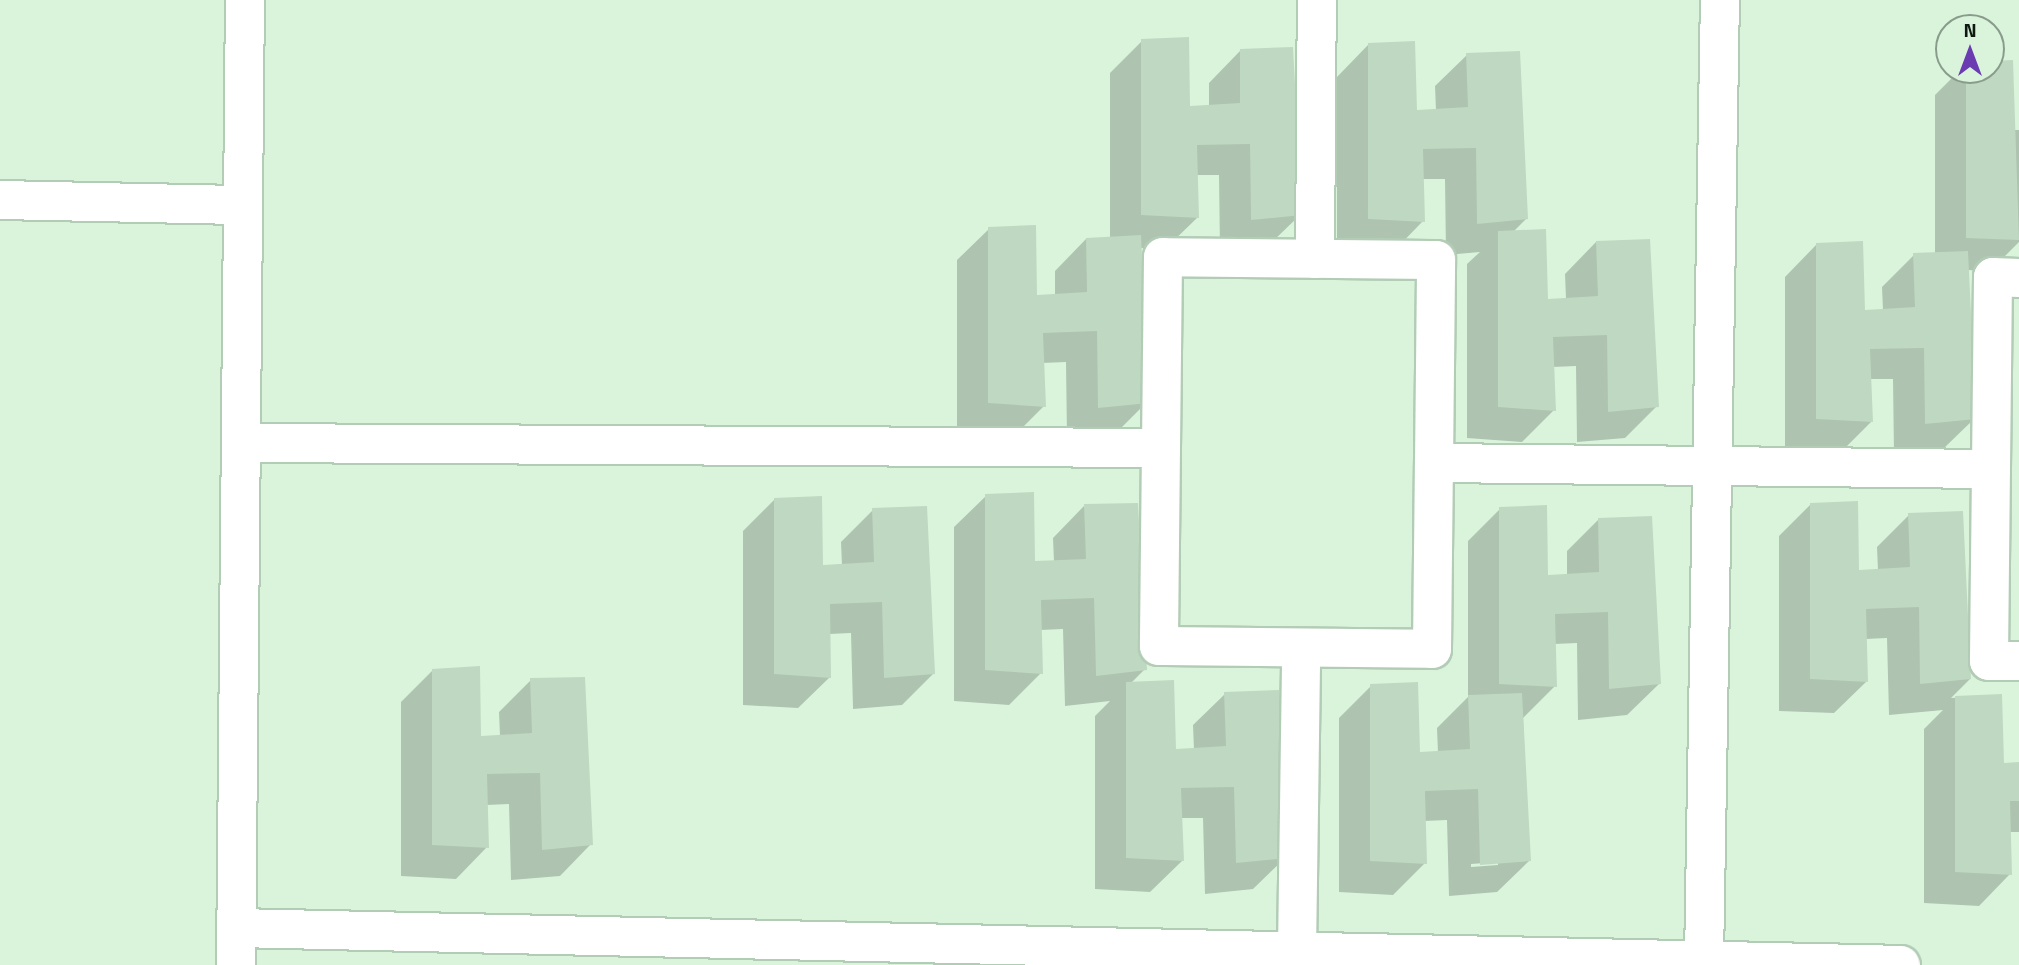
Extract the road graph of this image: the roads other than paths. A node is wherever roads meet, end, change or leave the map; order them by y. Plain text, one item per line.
1 (245, 0) edge
2 (1317, 0) edge
3 (1720, 0) edge
4 (0, 200) edge
5 (243, 205) junction
6 (1315, 259) junction
7 (2019, 278) edge
8 (241, 443) junction
9 (1161, 448) junction
10 (1434, 463) junction
11 (1713, 466) junction
12 (1991, 469) junction
13 (1301, 648) junction
14 (2019, 662) edge
15 (236, 946) edge
16 (1297, 951) junction
17 (1111, 956) edge
18 (1514, 960) edge
19 (1704, 960) junction
20 (1901, 965) edge

1 - 5 street
2 - 6 street
3 - 11 street
4 - 5 street
5 - 8 street
6 - 9 street
6 - 10 street
7 - 12 street
8 - 9 street
8 - 15 street
9 - 13 street
10 - 11 street
10 - 13 street
11 - 12 street
11 - 19 street
12 - 14 street
13 - 16 street
15 - 17 street
16 - 17 street
16 - 18 street
18 - 19 street
19 - 20 street

